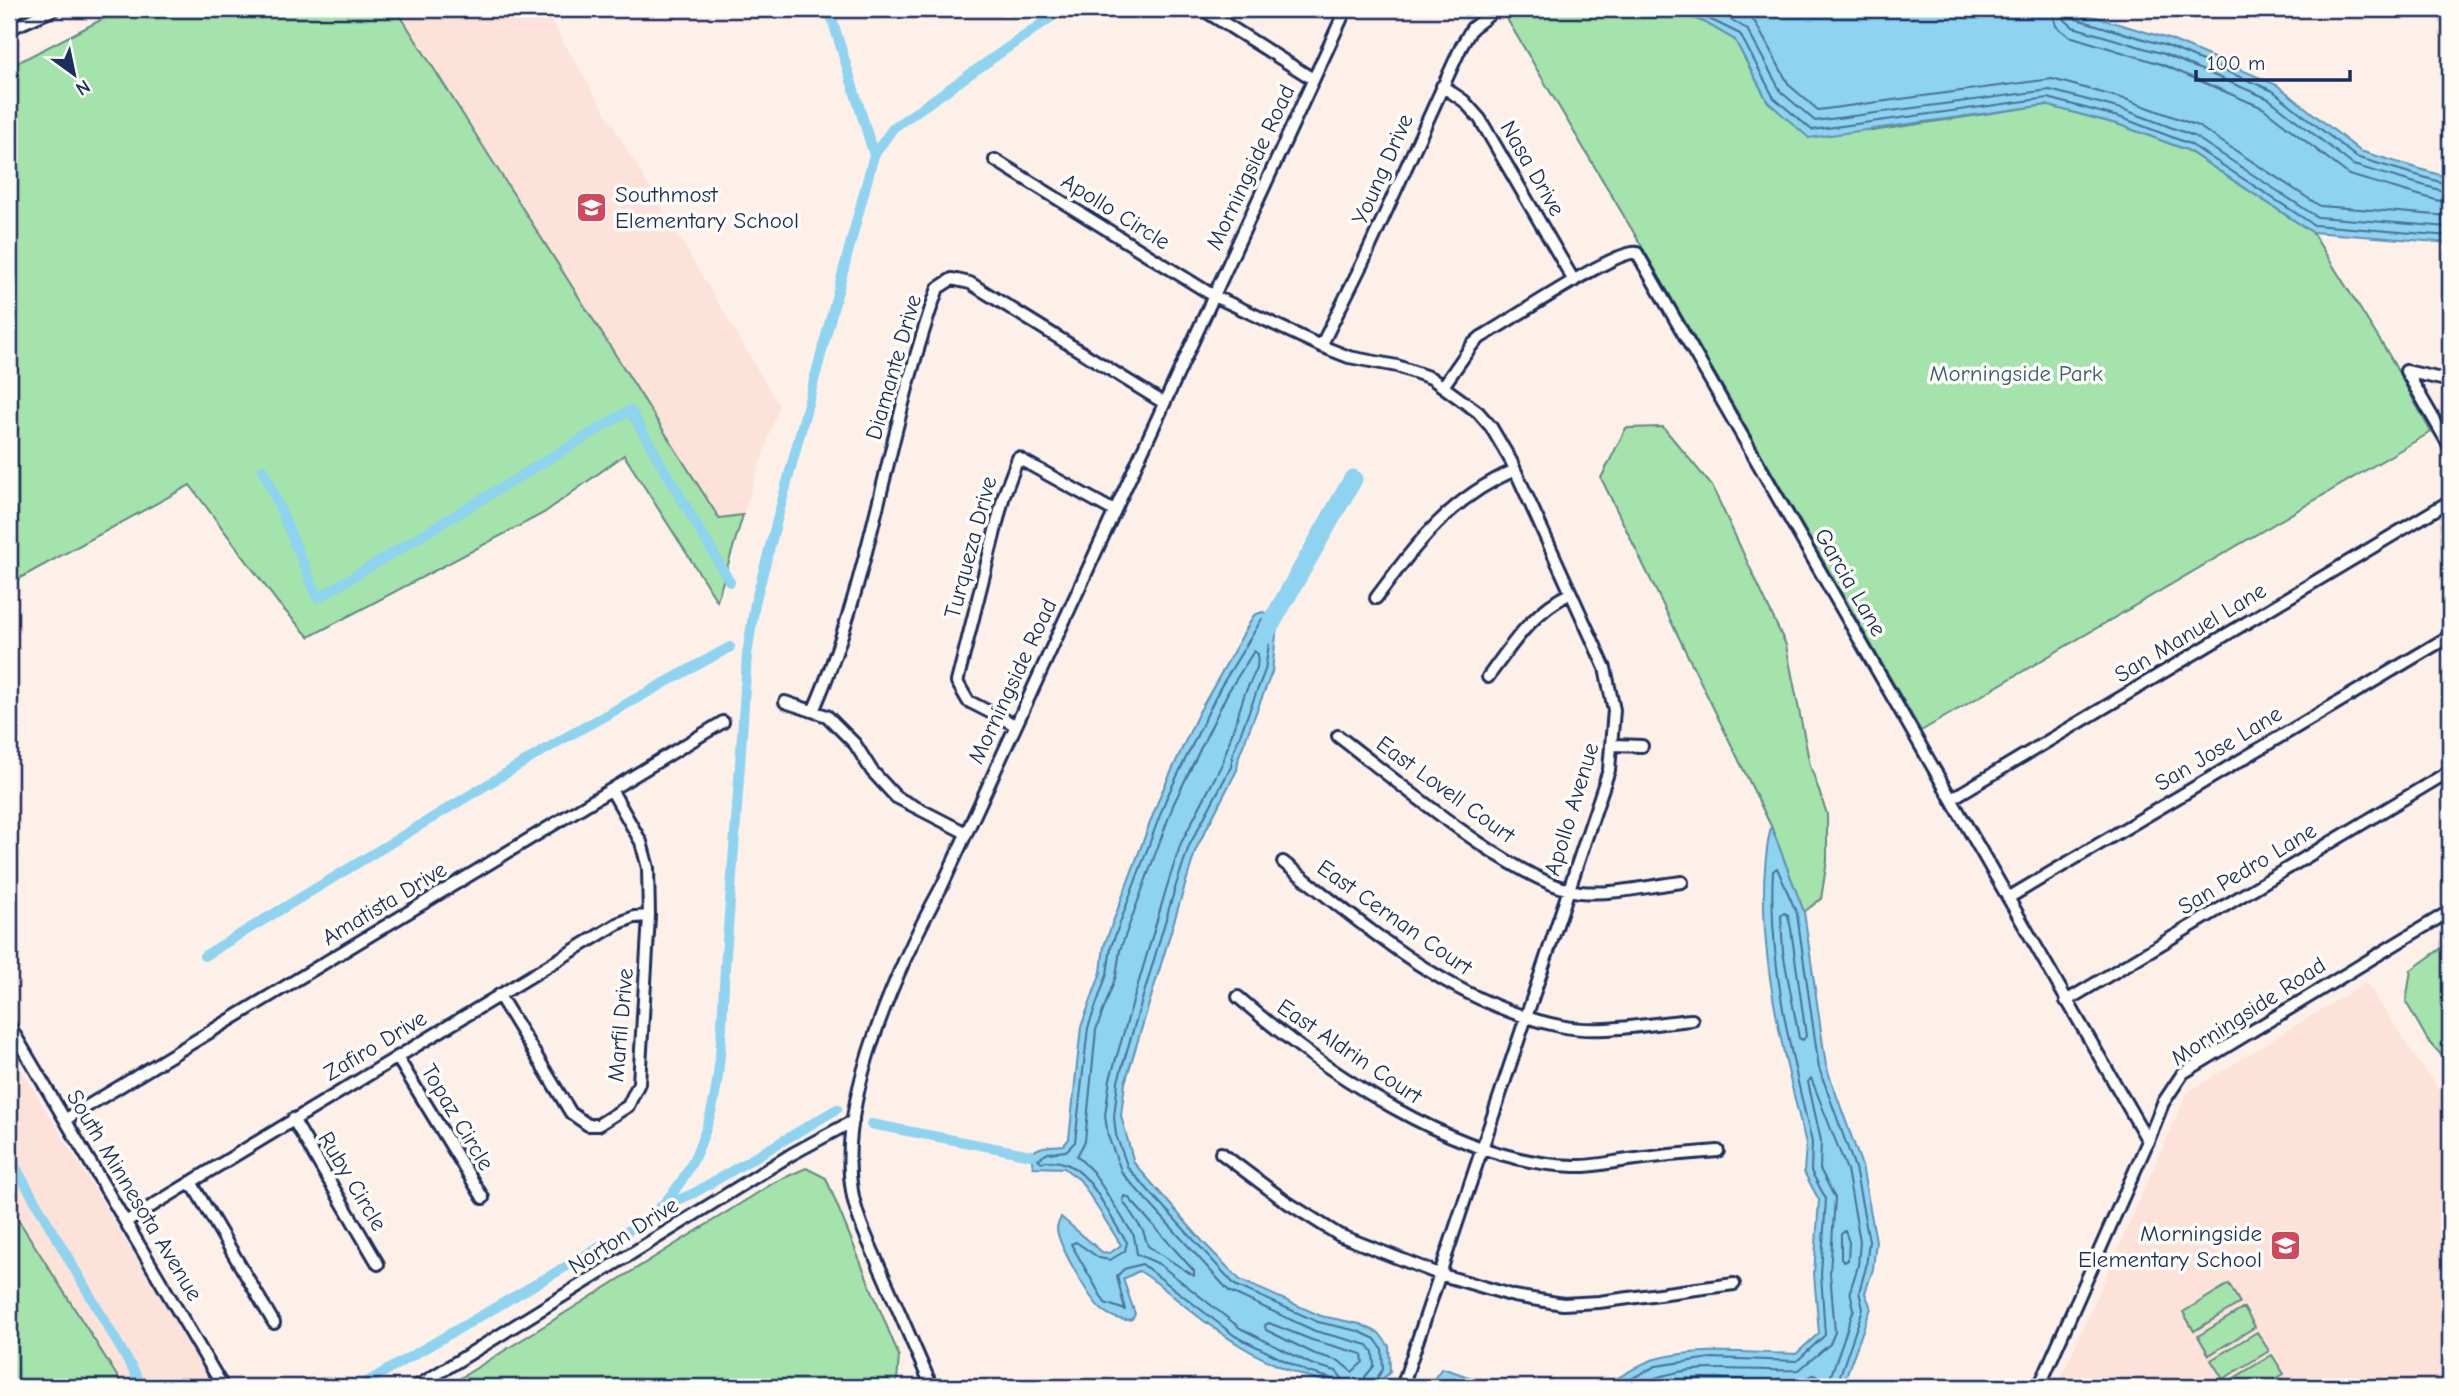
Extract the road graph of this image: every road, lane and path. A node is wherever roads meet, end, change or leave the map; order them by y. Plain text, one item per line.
1 (55, 9) edge
2 (1202, 9) edge
3 (1346, 9) edge
4 (1489, 15) dead end
5 (9, 29) edge
6 (1314, 79) junction
7 (1442, 86) junction
8 (995, 160) dead end
9 (1574, 281) junction
10 (1214, 296) junction
11 (1321, 346) junction
12 (2450, 381) edge
13 (1444, 385) junction
14 (1164, 403) junction
15 (2450, 447) edge
16 (1515, 470) junction
17 (2450, 501) edge
18 (1114, 511) junction
19 (1571, 593) junction
20 (1376, 598) dead end
21 (2450, 636) edge
22 (1488, 677) dead end
23 (785, 702) dead end
24 (814, 709) junction
25 (723, 722) dead end
26 (1015, 725) junction
27 (1338, 736) dead end
28 (1614, 745) junction
29 (1642, 746) dead end
30 (2450, 771) edge
31 (612, 791) junction
32 (1951, 799) junction
33 (966, 833) junction
34 (1283, 862) dead end
35 (1682, 882) dead end
36 (1569, 890) junction
37 (2008, 898) junction
38 (2450, 911) edge
39 (649, 916) junction
40 (499, 995) junction
41 (1238, 997) dead end
42 (2066, 1001) junction
43 (1526, 1016) junction
44 (1692, 1020) dead end
45 (9, 1025) edge
46 (397, 1057) junction
47 (66, 1119) junction
48 (293, 1119) junction
49 (853, 1121) junction
50 (2148, 1141) junction
51 (1483, 1146) junction
52 (1718, 1151) dead end
53 (1221, 1153) dead end
54 (191, 1182) junction
55 (483, 1198) dead end
56 (127, 1221) junction
57 (378, 1264) dead end
58 (1439, 1274) junction
59 (1734, 1284) dead end
60 (274, 1323) dead end
61 (223, 1387) edge
62 (415, 1387) edge
63 (932, 1387) edge
64 (1402, 1387) edge
65 (2039, 1387) edge

1 - 5 street
2 - 6 street
3 - 6 street, Morningside Road
4 - 7 street, Young Drive
6 - 10 street, Morningside Road
7 - 9 street, Nasa Drive
7 - 11 street, Young Drive
8 - 10 street, Apollo Circle
9 - 13 street, Garcia Lane
9 - 32 street, Garcia Lane
10 - 11 street, Apollo Avenue
10 - 14 street, Morningside Road
11 - 13 street, Apollo Avenue
12 - 15 street
13 - 16 street, Apollo Avenue
14 - 18 street, Morningside Road
14 - 24 street, Diamante Drive
16 - 19 street, Apollo Avenue
16 - 20 street
17 - 32 street, San Manuel Lane
18 - 26 street, Morningside Road
18 - 26 street, Turqueza Drive
19 - 22 street
19 - 28 street, Apollo Avenue
21 - 37 street, San Jose Lane
23 - 24 street
24 - 33 street
25 - 31 street, Amatista Drive
26 - 33 street, Morningside Road
27 - 36 street, East Lovell Court
28 - 29 street
28 - 36 street, Apollo Avenue
30 - 42 street, San Pedro Lane
31 - 39 street, Marfil Drive
31 - 47 street, Amatista Drive
32 - 37 street, Garcia Lane
33 - 49 street, Morningside Road
34 - 43 street, East Cernan Court
35 - 36 street
36 - 43 street, Apollo Avenue
37 - 42 street, Garcia Lane
38 - 50 street, Morningside Road
39 - 40 street, Zafiro Drive
39 - 40 street, Marfil Drive
40 - 46 street, Zafiro Drive
41 - 51 street, East Aldrin Court
42 - 50 street, Garcia Lane
43 - 44 street, East Cernan Court
43 - 51 street, Apollo Avenue
45 - 47 street, South Minnesota Avenue
46 - 48 street, Zafiro Drive
46 - 55 street, Topaz Circle
47 - 56 street, South Minnesota Avenue
48 - 54 street, Zafiro Drive
48 - 57 street, Ruby Circle
49 - 62 street, Norton Drive
49 - 63 street, Morningside Road
50 - 65 street, Morningside Road
51 - 52 street, East Aldrin Court
51 - 58 street, Apollo Avenue
53 - 58 street
54 - 56 street, Zafiro Drive
54 - 60 street
56 - 61 street, South Minnesota Avenue
58 - 59 street
58 - 64 street, Apollo Avenue

